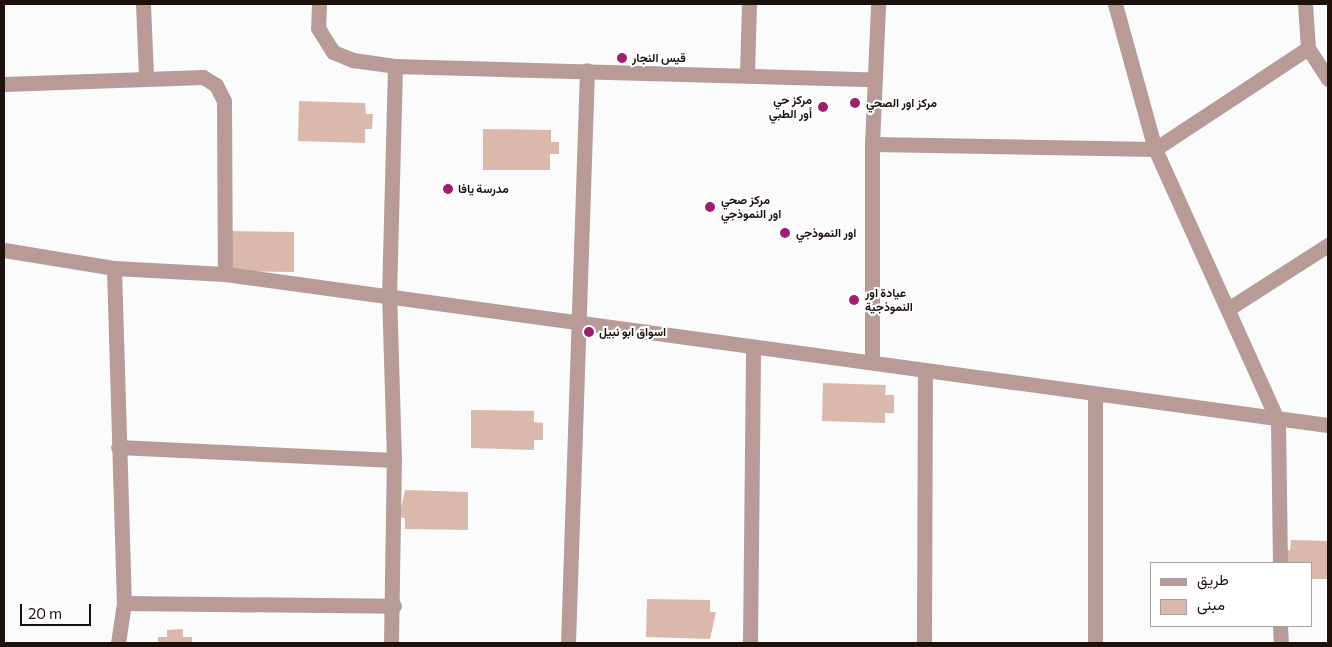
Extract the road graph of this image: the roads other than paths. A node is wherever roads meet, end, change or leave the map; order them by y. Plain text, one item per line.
1 (143, 4) edge
2 (319, 4) edge
3 (749, 4) edge
4 (878, 4) edge
5 (1115, 4) edge
6 (1305, 4) edge
7 (1308, 48) junction
8 (395, 66) junction
9 (587, 70) junction
10 (747, 75) junction
11 (146, 77) junction
12 (874, 79) junction
13 (1328, 79) edge
14 (4, 84) edge
15 (872, 144) junction
16 (1155, 149) junction
17 (1328, 245) edge
18 (4, 250) edge
19 (114, 268) junction
20 (226, 274) junction
21 (389, 296) junction
22 (1228, 309) junction
23 (577, 324) junction
24 (753, 348) junction
25 (872, 361) junction
26 (925, 370) junction
27 (1095, 394) junction
28 (1278, 421) junction
29 (1328, 425) edge
30 (118, 447) junction
31 (394, 460) junction
32 (1280, 562) edge
33 (124, 603) junction
34 (394, 606) junction
35 (1280, 627) edge
36 (118, 643) edge
37 (391, 643) edge
38 (568, 643) edge
39 (750, 643) edge
40 (924, 643) edge
41 (1095, 643) edge
42 (1281, 643) edge

1 - 11 street
2 - 8 street
3 - 10 street
4 - 12 street
5 - 16 street
6 - 7 street
7 - 13 street
7 - 16 street
8 - 9 street
8 - 21 street
9 - 10 street
9 - 23 street
10 - 12 street
11 - 14 street
11 - 20 street
12 - 15 street
15 - 16 street
15 - 25 street
16 - 22 street
17 - 22 street
18 - 19 street
19 - 20 street
19 - 30 street
20 - 21 street
21 - 23 street
21 - 31 street
22 - 28 street
23 - 24 street
23 - 38 street
24 - 25 street
24 - 39 street
25 - 26 street
26 - 27 street
26 - 40 street
27 - 28 street
27 - 41 street
28 - 29 street
28 - 32 street
30 - 31 street
30 - 33 street
31 - 34 street
33 - 34 street
33 - 36 street
34 - 37 street
35 - 42 street

